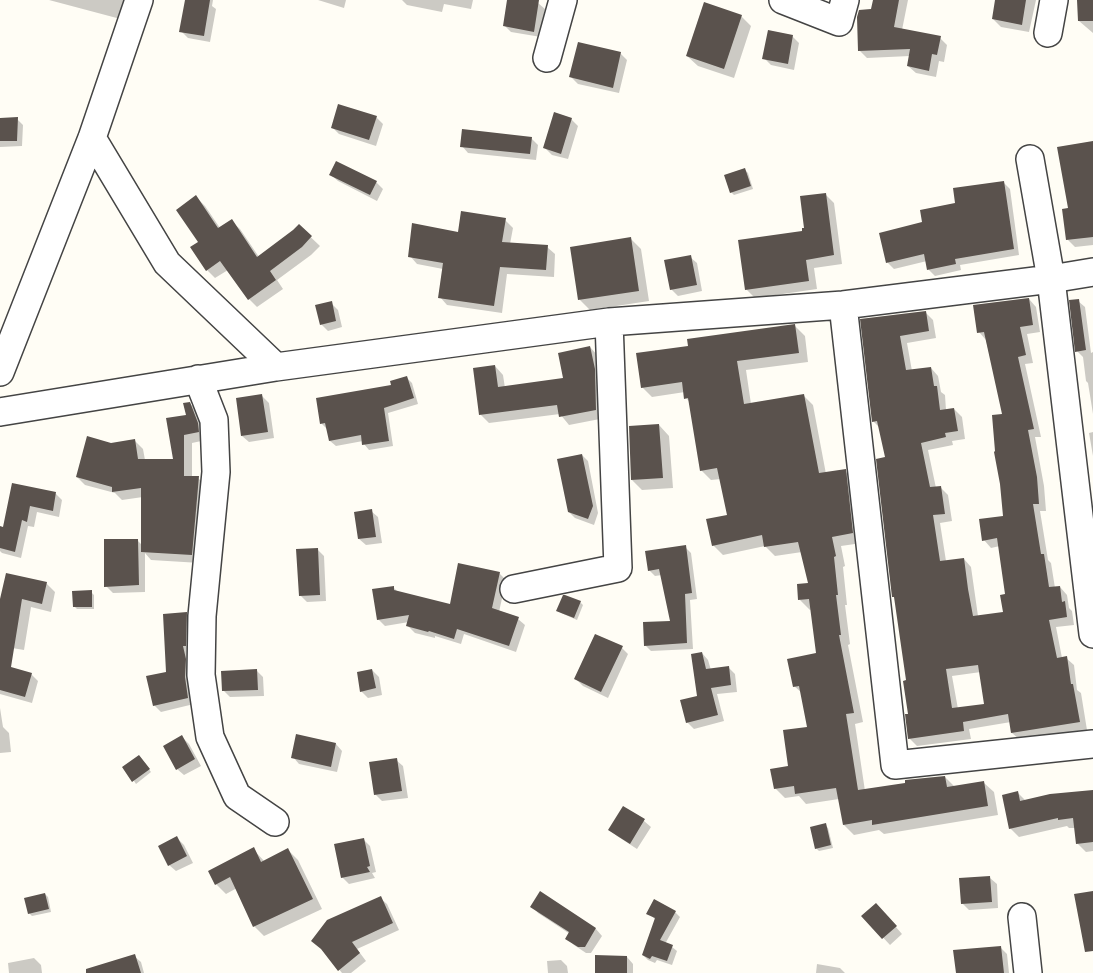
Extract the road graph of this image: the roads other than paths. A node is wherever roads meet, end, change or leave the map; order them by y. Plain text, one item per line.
1 (139, 0) edge
2 (563, 0) edge
3 (783, 0) edge
4 (845, 0) edge
5 (1054, 0) edge
6 (1048, 33) dead end
7 (547, 58) dead end
8 (92, 138) junction
9 (1030, 159) dead end
10 (1093, 272) edge
11 (1051, 279) junction
12 (843, 305) junction
13 (609, 322) junction
14 (276, 367) junction
15 (0, 372) edge
16 (198, 379) junction
17 (0, 412) edge
18 (514, 589) dead end
19 (1093, 634) edge
20 (1093, 744) edge
21 (275, 822) dead end
22 (1022, 917) dead end
23 (1028, 973) edge

1 - 8 street
2 - 7 street
3 - 4 street
5 - 6 street
8 - 14 street
8 - 15 street
9 - 11 street
10 - 11 street
11 - 12 street
11 - 19 street
12 - 13 street
12 - 20 street
13 - 14 street
13 - 18 street
14 - 16 street
16 - 17 street
16 - 21 street
22 - 23 street

